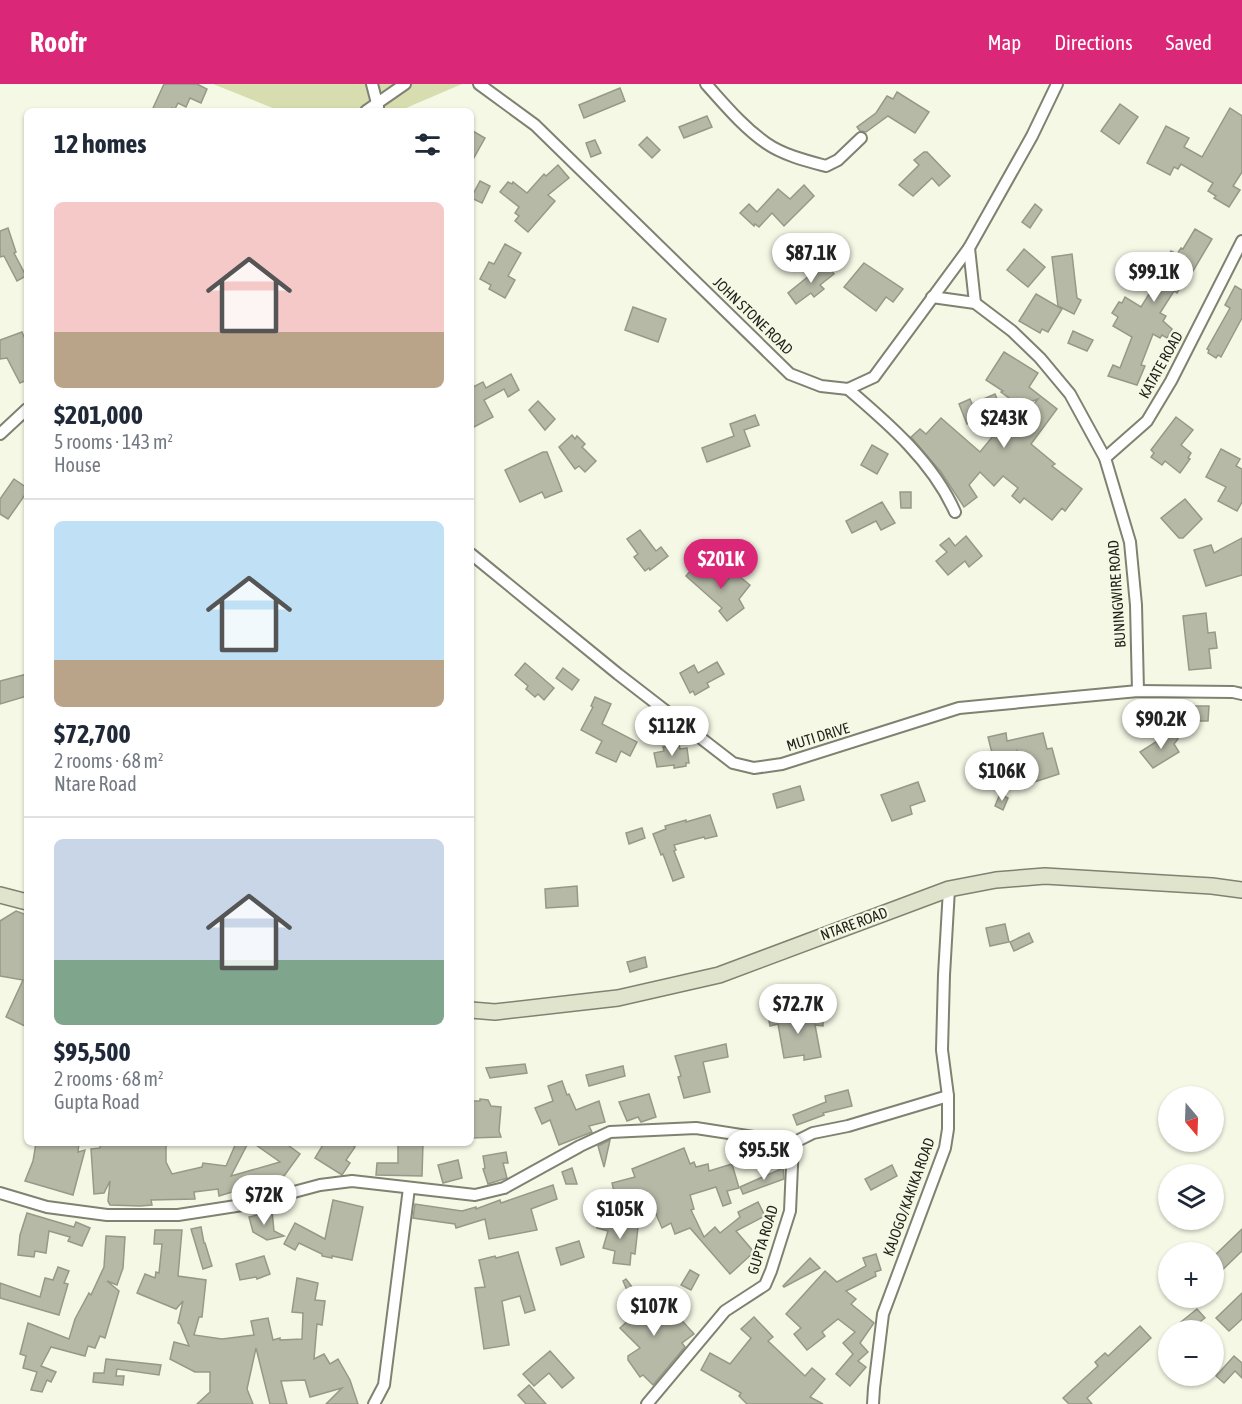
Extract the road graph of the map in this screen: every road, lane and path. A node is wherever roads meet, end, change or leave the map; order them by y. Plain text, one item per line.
1 (372, 84) edge
2 (405, 84) edge
3 (479, 84) edge
4 (706, 84) edge
5 (1057, 84) edge
6 (378, 107) edge
7 (861, 138) dead end
8 (1242, 241) edge
9 (969, 248) junction
10 (932, 297) junction
11 (975, 303) junction
12 (848, 389) junction
13 (24, 412) edge
14 (0, 434) edge
15 (1105, 458) junction
16 (955, 512) dead end
17 (474, 556) edge
18 (1138, 691) junction
19 (1238, 693) edge
20 (1242, 704) edge
21 (948, 890) junction
22 (1242, 890) edge
23 (0, 895) edge
24 (24, 901) edge
25 (474, 1010) edge
26 (948, 1096) junction
27 (793, 1143) junction
28 (409, 1188) junction
29 (0, 1193) edge
30 (374, 1404) edge
31 (647, 1404) edge
32 (873, 1404) edge

1 - 6 street
2 - 6 street
3 - 12 street, JOHN STONE ROAD
4 - 7 street
5 - 9 street
8 - 15 street, KATATE ROAD
9 - 10 street
9 - 11 street
10 - 11 street, BUNINGWIRE ROAD
10 - 12 street
11 - 15 street, BUNINGWIRE ROAD
12 - 16 street
13 - 14 street
15 - 18 street, BUNINGWIRE ROAD
17 - 18 street, MUTI DRIVE
18 - 19 street, MUTI DRIVE
19 - 20 street
21 - 22 main road, NTARE ROAD
21 - 25 main road, NTARE ROAD
21 - 26 street, KAJOGO/KAKIKA ROAD
23 - 24 main road
26 - 27 street
26 - 32 street, KAJOGO/KAKIKA ROAD
27 - 28 street
27 - 31 street, GUPTA ROAD
28 - 29 street
28 - 30 street

